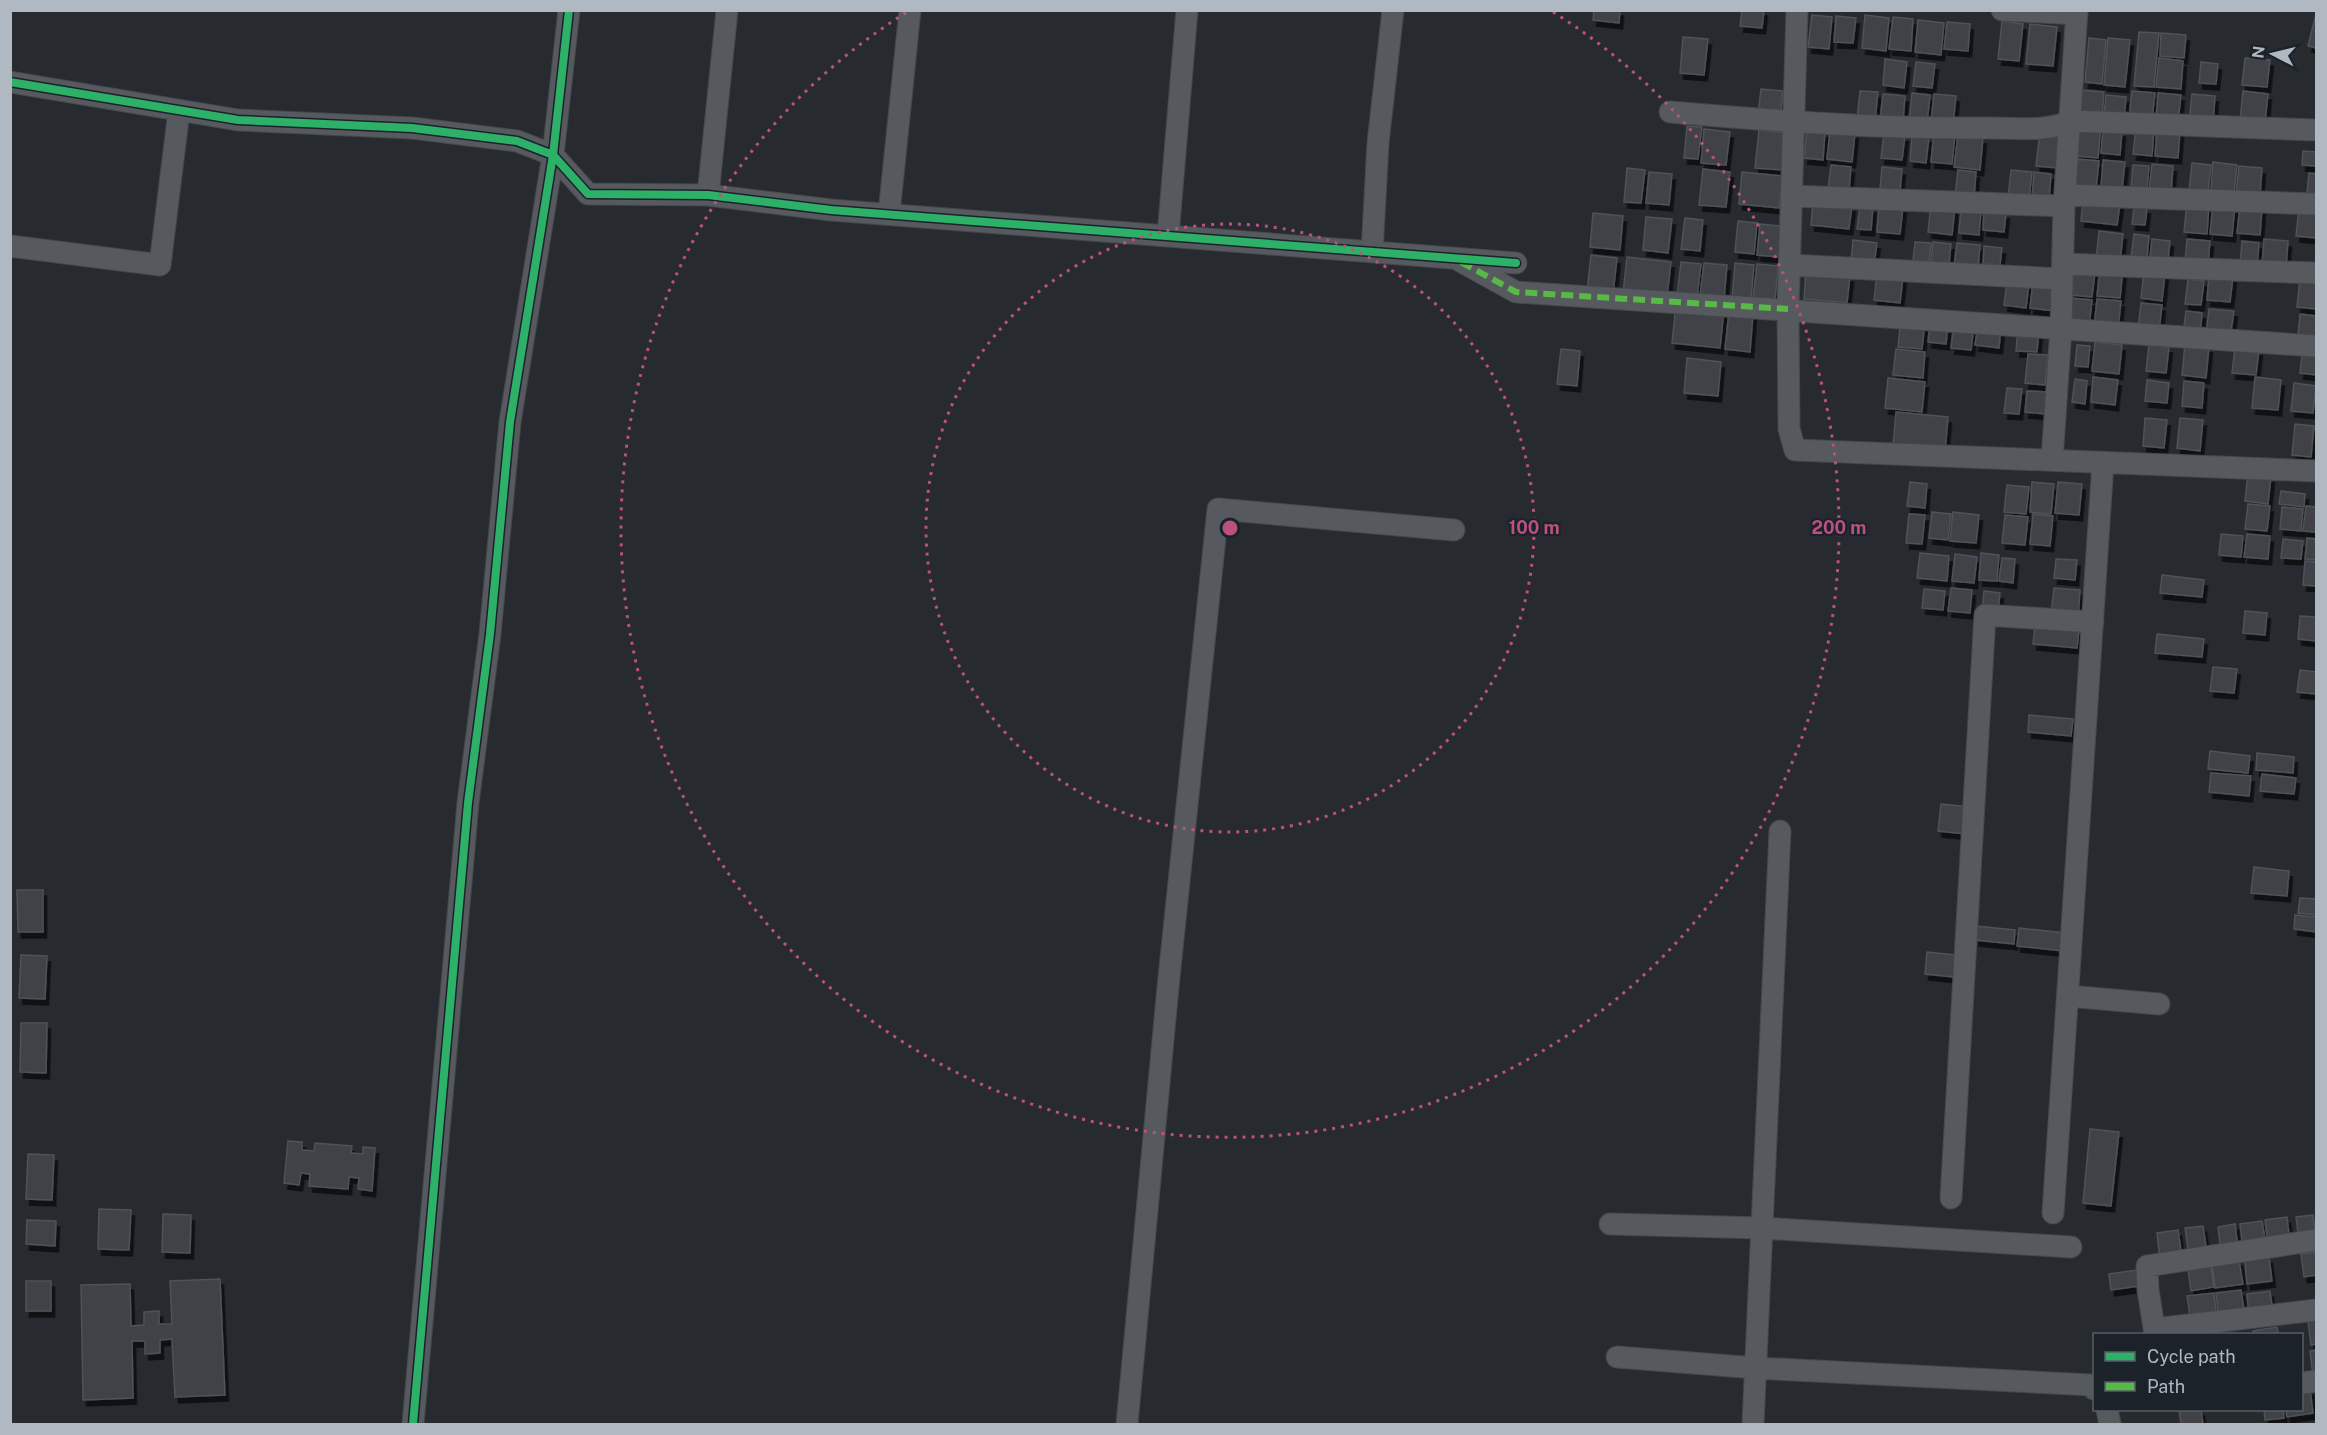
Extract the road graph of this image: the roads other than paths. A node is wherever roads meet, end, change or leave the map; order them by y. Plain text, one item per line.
1 (569, 10) edge
2 (727, 10) edge
3 (910, 10) edge
4 (1187, 10) edge
5 (1393, 10) edge
6 (1797, 10) edge
7 (2002, 10) edge
8 (2077, 12) edge
9 (10, 82) edge
10 (179, 111) junction
11 (1670, 112) dead end
12 (2071, 121) junction
13 (1793, 122) junction
14 (2316, 130) edge
15 (553, 155) junction
16 (708, 195) junction
17 (1792, 195) junction
18 (2064, 201) junction
19 (2316, 204) edge
20 (889, 214) junction
21 (1167, 236) junction
22 (10, 246) edge
23 (1372, 252) junction
24 (1455, 258) junction
25 (1516, 263) dead end
26 (1790, 265) junction
27 (2062, 271) junction
28 (2316, 273) edge
29 (1788, 309) junction
30 (2061, 328) junction
31 (2316, 346) edge
32 (2052, 460) junction
33 (2103, 463) junction
34 (2316, 471) edge
35 (1454, 530) dead end
36 (2093, 622) junction
37 (1780, 831) dead end
38 (2068, 996) junction
39 (2159, 1004) dead end
40 (1951, 1198) dead end
41 (2053, 1213) dead end
42 (1610, 1224) dead end
43 (1762, 1228) junction
44 (2316, 1240) edge
45 (2071, 1247) dead end
46 (2316, 1310) edge
47 (2154, 1332) edge
48 (1617, 1357) dead end
49 (1756, 1368) junction
50 (2093, 1387) edge
51 (413, 1425) edge
52 (1127, 1425) edge
53 (1753, 1425) edge

1 - 15 street
2 - 16 street
3 - 20 street
4 - 21 street
5 - 23 street
6 - 13 street
7 - 8 street
8 - 12 street
9 - 10 street
10 - 15 street
10 - 22 street
11 - 13 street
12 - 13 street
12 - 14 street
12 - 18 street
13 - 17 street
15 - 16 street
15 - 51 street
16 - 20 street
17 - 18 street
17 - 26 street
18 - 19 street
18 - 27 street
20 - 21 street
21 - 23 street
23 - 24 street
24 - 25 street
24 - 29 street
26 - 27 street
26 - 29 street
27 - 28 street
27 - 30 street
29 - 30 street
29 - 32 street
30 - 31 street
30 - 32 street
32 - 33 street
33 - 34 street
33 - 36 street
35 - 52 street
36 - 38 street
36 - 40 street
37 - 43 street
38 - 39 street
38 - 41 street
42 - 43 street
43 - 45 street
43 - 49 street
44 - 47 street
46 - 47 street
48 - 49 street
49 - 50 street
49 - 53 street

